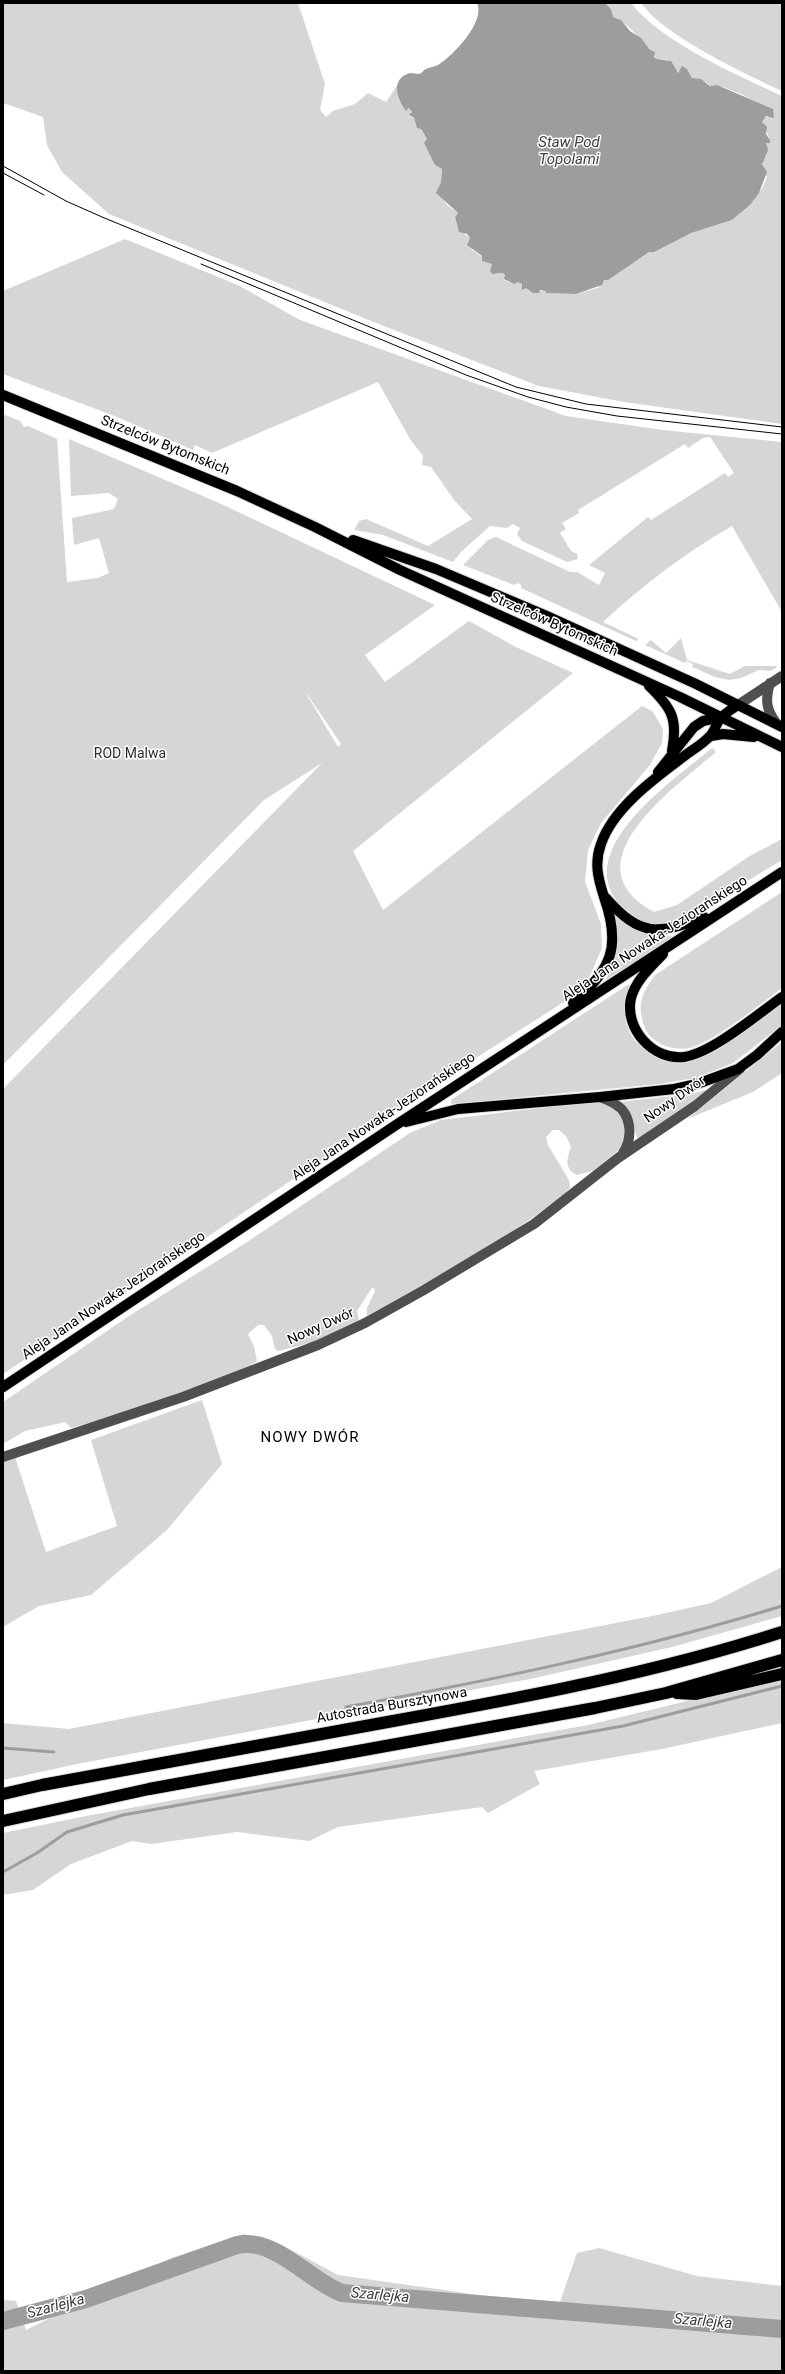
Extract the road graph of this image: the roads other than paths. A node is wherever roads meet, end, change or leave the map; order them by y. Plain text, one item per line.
1 (3, 395) edge
2 (315, 527) junction
3 (782, 676) edge
4 (642, 680) junction
5 (770, 683) junction
6 (738, 705) junction
7 (721, 717) junction
8 (779, 725) edge
9 (711, 736) junction
10 (763, 738) junction
11 (782, 747) edge
12 (672, 752) junction
13 (652, 780) junction
14 (782, 872) edge
15 (604, 895) junction
16 (723, 910) junction
17 (674, 942) junction
18 (782, 997) edge
19 (549, 1025) junction
20 (782, 1032) edge
21 (746, 1063) junction
22 (600, 1097) junction
23 (396, 1125) junction
24 (618, 1158) junction
25 (3, 1387) edge
26 (3, 1457) edge
27 (782, 1632) edge
28 (782, 1660) edge
29 (782, 1674) edge
30 (666, 1693) junction
31 (3, 1794) edge
32 (3, 1820) edge

1 - 2 main road, Strzelców Bytomskich
2 - 4 main road, Strzelców Bytomskich
2 - 6 main road, Strzelców Bytomskich
3 - 5 street
4 - 7 main road, Strzelców Bytomskich
4 - 12 main road
5 - 6 street
5 - 8 street
6 - 7 main road
6 - 8 main road, Strzelców Bytomskich
7 - 9 main road
7 - 10 main road, Strzelców Bytomskich
7 - 12 main road
9 - 10 main road
9 - 13 main road
10 - 11 main road, Strzelców Bytomskich
12 - 13 main road
13 - 15 main road
14 - 16 main road, Aleja Jana Nowaka-Jeziorańskiego
15 - 16 main road
15 - 19 main road
16 - 17 main road, Aleja Jana Nowaka-Jeziorańskiego
17 - 18 main road
17 - 19 main road, Aleja Jana Nowaka-Jeziorańskiego
19 - 23 main road, Aleja Jana Nowaka-Jeziorańskiego
20 - 21 main road
21 - 22 main road
21 - 24 street, Nowy Dwór
22 - 23 main road
22 - 24 street, Nowy Dwór
23 - 25 main road, Aleja Jana Nowaka-Jeziorańskiego
24 - 26 street, Nowy Dwór
27 - 31 highway, Autostrada Bursztynowa
28 - 30 highway
29 - 30 highway
30 - 32 highway

